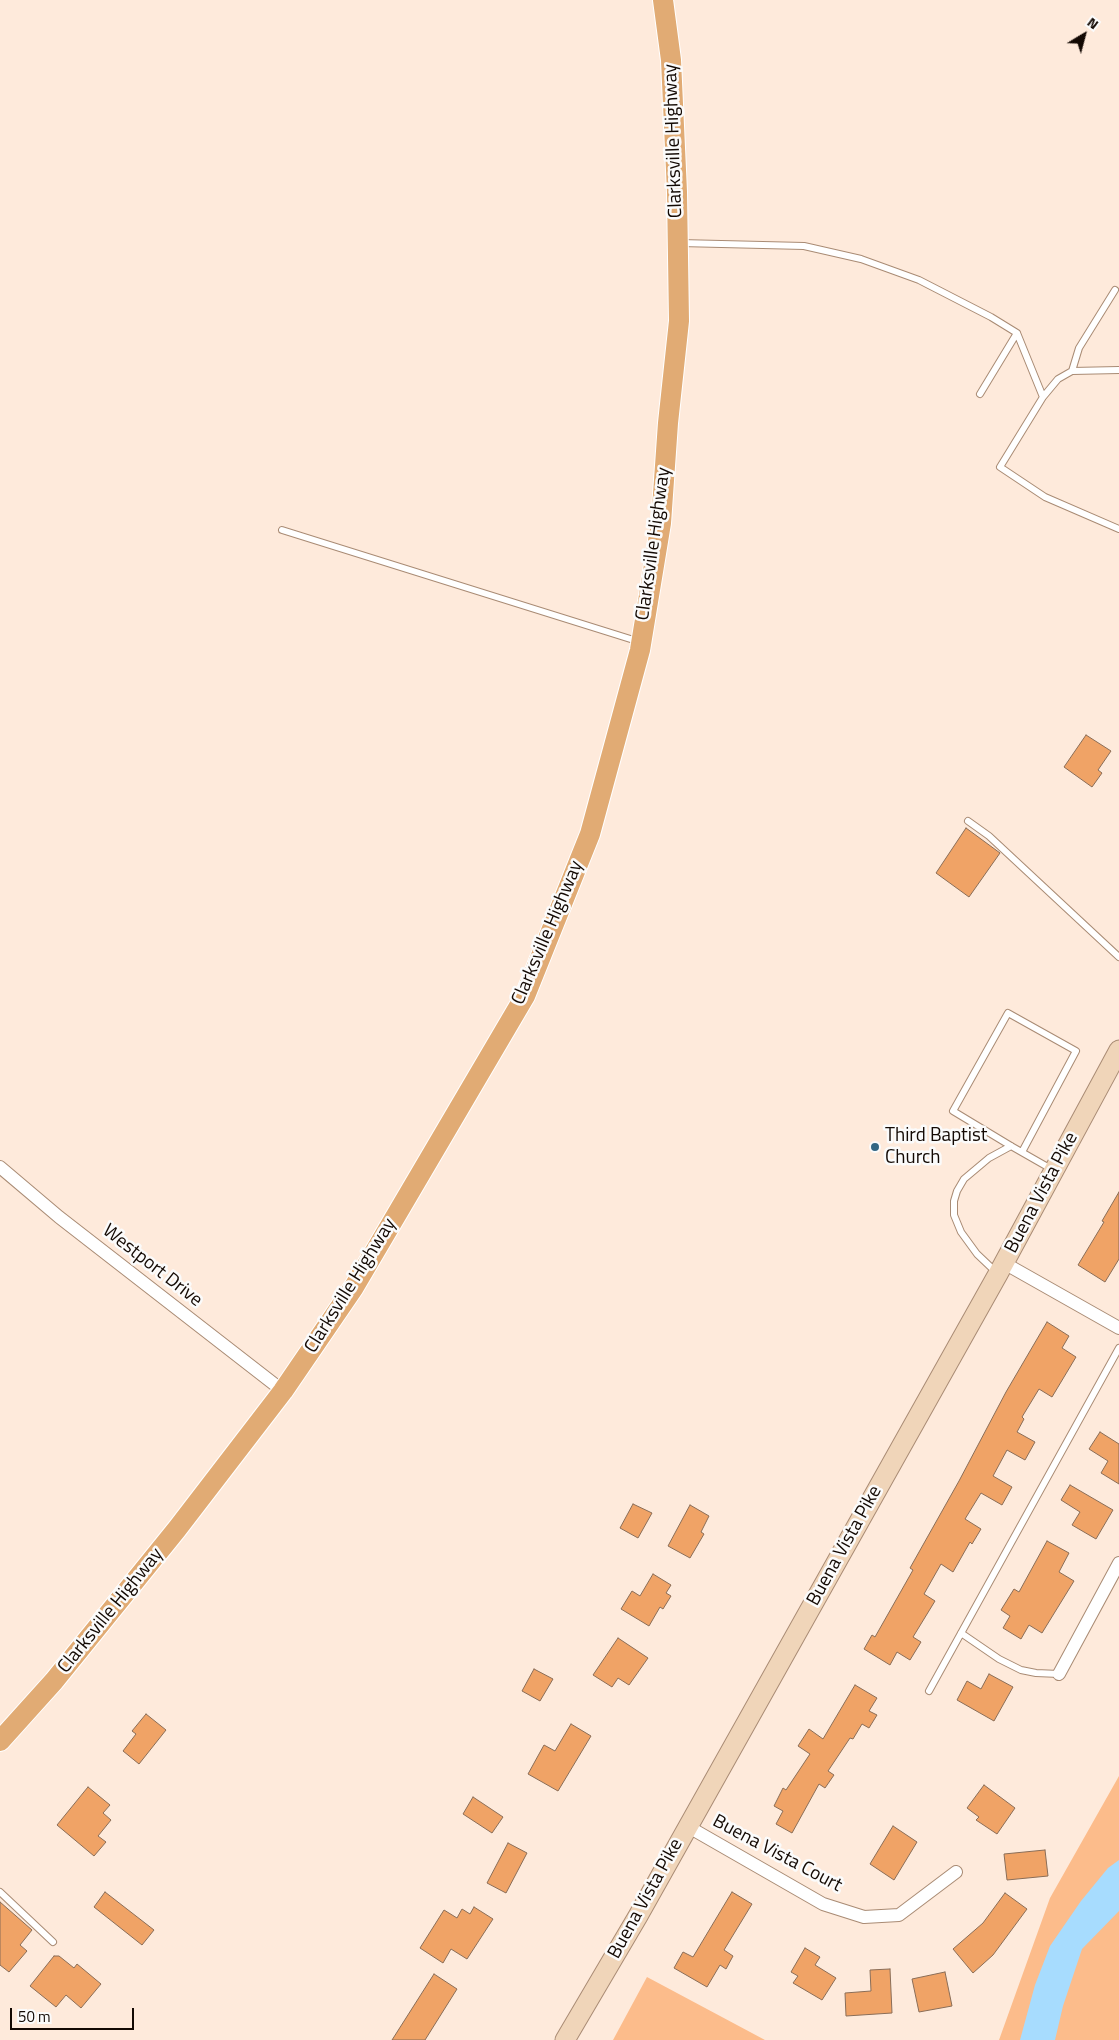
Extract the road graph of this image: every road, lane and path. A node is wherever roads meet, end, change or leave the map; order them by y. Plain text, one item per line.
1 (663, 0) edge
2 (678, 243) junction
3 (1115, 290) dead end
4 (1017, 333) junction
5 (1119, 370) edge
6 (1072, 371) junction
7 (980, 394) dead end
8 (1043, 397) junction
9 (1119, 529) edge
10 (282, 530) dead end
11 (641, 643) junction
12 (968, 821) dead end
13 (1119, 957) edge
14 (1119, 1050) edge
15 (1010, 1146) junction
16 (1022, 1152) junction
17 (0, 1167) edge
18 (1054, 1171) junction
19 (1001, 1269) junction
20 (1119, 1328) edge
21 (1119, 1348) edge
22 (283, 1391) junction
23 (1119, 1564) edge
24 (961, 1633) junction
25 (1059, 1674) joint
26 (929, 1691) dead end
27 (0, 1741) edge
28 (687, 1826) junction
29 (956, 1872) dead end
30 (0, 1892) edge
31 (53, 1942) dead end
32 (566, 2040) edge

1 - 2 main road, Clarksville Highway
2 - 4 lane
2 - 11 main road, Clarksville Highway
3 - 6 lane
4 - 7 lane
4 - 8 lane
5 - 6 lane
6 - 8 lane
8 - 9 lane
10 - 11 lane
11 - 22 main road, Clarksville Highway
12 - 13 lane
14 - 18 main road, Buena Vista Pike
15 - 16 lane
15 - 16 lane
15 - 19 lane
16 - 18 lane
17 - 22 street, Westport Drive
18 - 19 main road, Buena Vista Pike
19 - 20 street
19 - 28 main road, Buena Vista Pike
21 - 24 lane
22 - 27 main road, Clarksville Highway
23 - 25 street
24 - 25 lane
24 - 26 lane
28 - 29 street, Buena Vista Court
28 - 32 main road, Buena Vista Pike
30 - 31 lane

